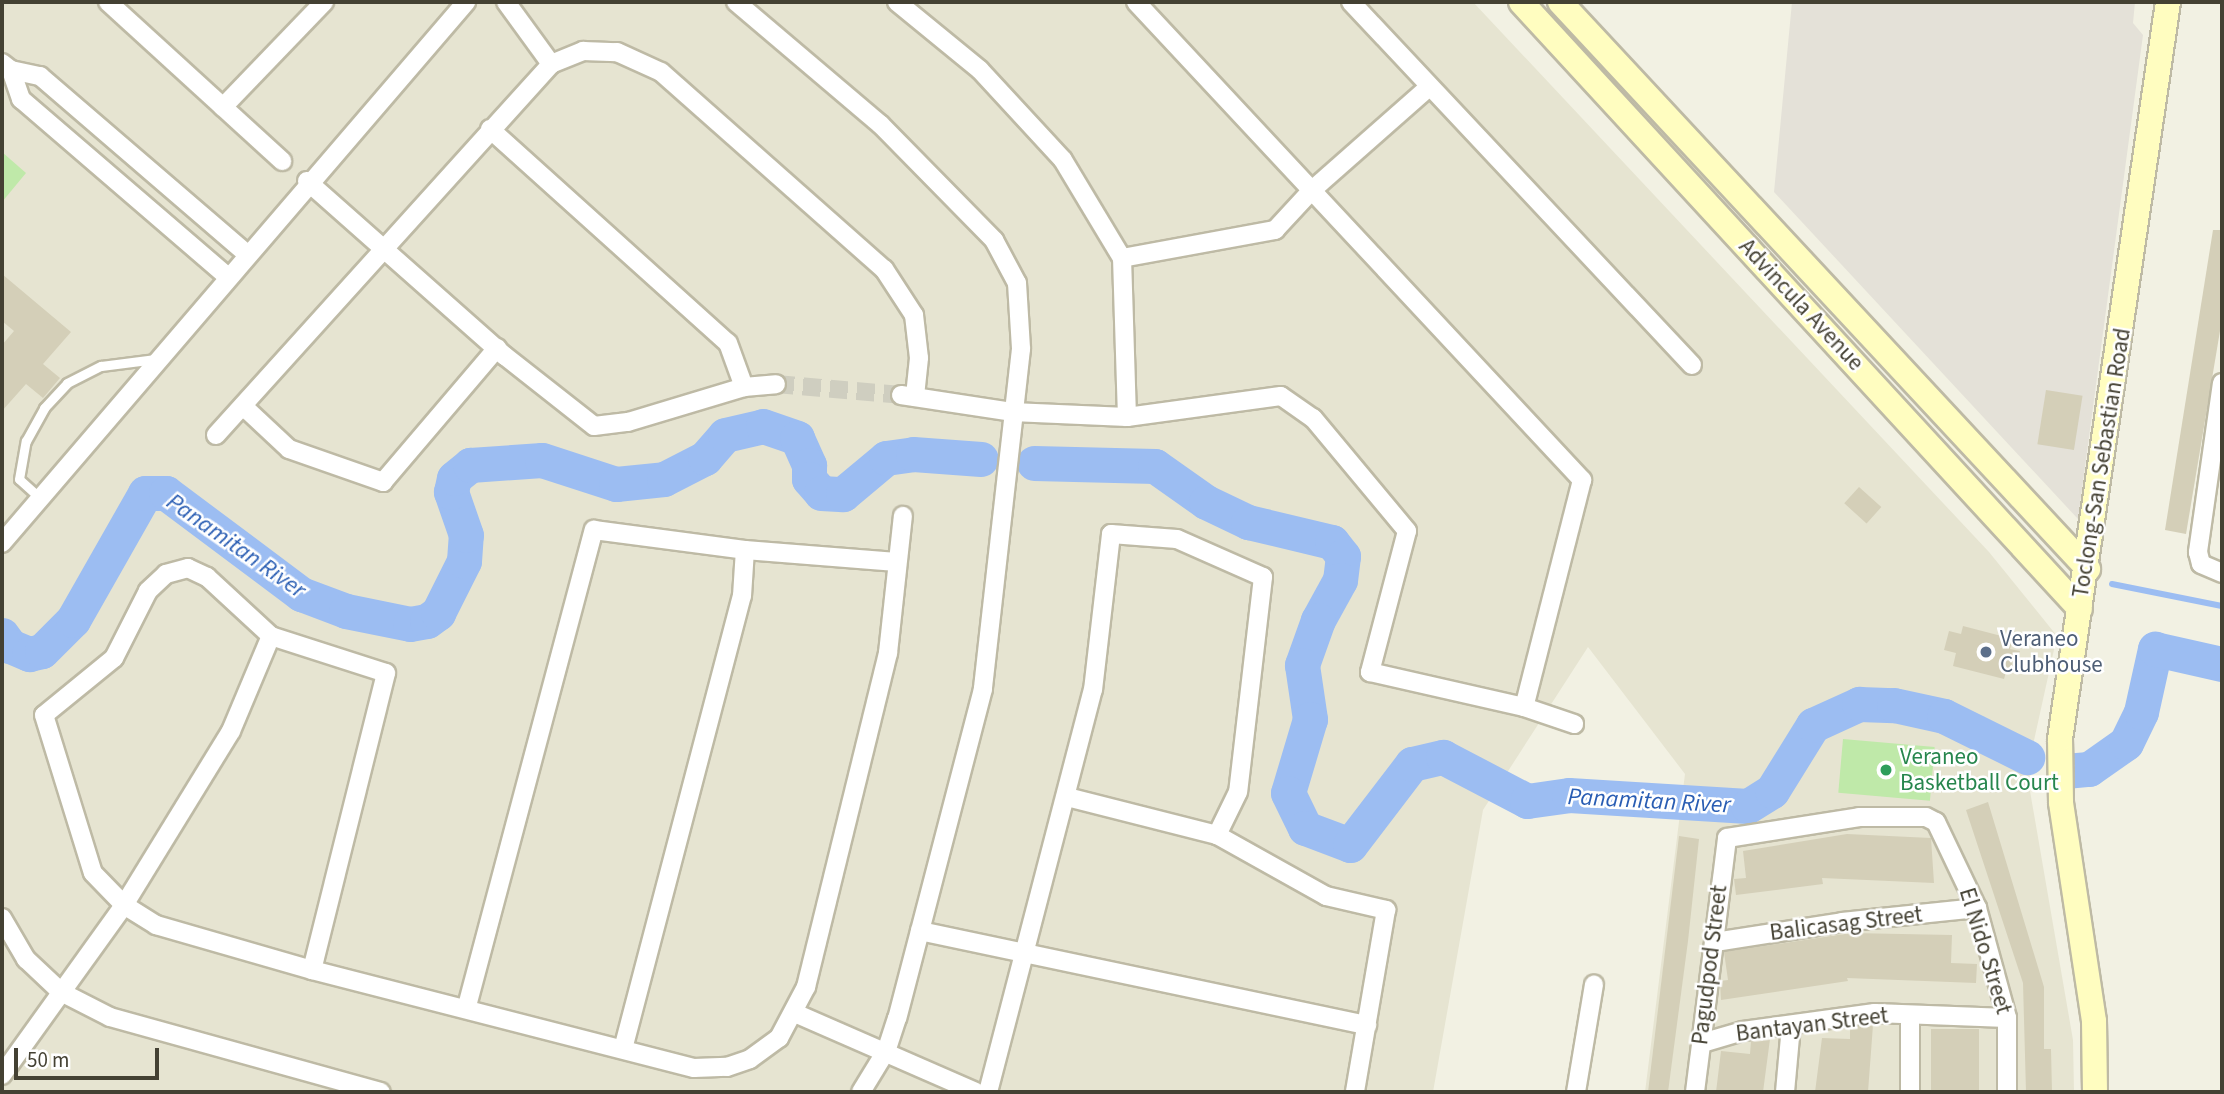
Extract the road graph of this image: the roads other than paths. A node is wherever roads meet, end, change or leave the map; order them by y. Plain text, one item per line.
1 (324, 2) edge
2 (466, 2) edge
3 (506, 2) edge
4 (736, 2) edge
5 (897, 2) edge
6 (1136, 2) edge
7 (1351, 2) edge
8 (1521, 2) edge
9 (1560, 2) edge
10 (2168, 2) edge
11 (106, 3) edge
12 (551, 64) junction
13 (6, 66) edge
14 (1429, 87) junction
15 (223, 107) junction
16 (491, 129) junction
17 (282, 161) dead end
18 (307, 181) junction
19 (1311, 191) junction
20 (1741, 198) junction
21 (1721, 218) junction
22 (386, 251) junction
23 (246, 253) junction
24 (1122, 258) junction
25 (227, 276) junction
26 (498, 348) junction
27 (156, 359) junction
28 (1692, 365) dead end
29 (2222, 383) edge
30 (776, 384) tunnel mouth
31 (744, 387) junction
32 (243, 407) junction
33 (1012, 412) junction
34 (1127, 417) junction
35 (216, 435) dead end
36 (40, 498) junction
37 (903, 516) dead end
38 (2, 543) edge
39 (745, 550) junction
40 (897, 562) junction
41 (2088, 569) junction
42 (2222, 573) edge
43 (2080, 610) junction
44 (271, 636) junction
45 (1524, 707) junction
46 (1574, 724) dead end
47 (1067, 797) junction
48 (1217, 835) junction
49 (1727, 838) joint
50 (124, 905) junction
51 (1977, 908) junction
52 (2, 918) edge
53 (920, 931) junction
54 (1715, 942) junction
55 (1026, 955) junction
56 (312, 970) junction
57 (1594, 985) dead end
58 (61, 992) junction
59 (467, 1006) junction
60 (795, 1013) junction
61 (1910, 1015) junction
62 (2007, 1018) junction
63 (1367, 1025) junction
64 (1791, 1026) junction
65 (1702, 1043) junction
66 (623, 1049) junction
67 (886, 1051) junction
68 (2, 1075) edge
69 (381, 1092) edge
70 (861, 1092) edge
71 (976, 1092) edge
72 (988, 1092) edge
73 (1355, 1092) edge
74 (1576, 1092) edge
75 (1695, 1092) edge
76 (1785, 1092) edge
77 (1910, 1092) edge
78 (2007, 1092) edge
79 (2095, 1092) edge

1 - 15 street
2 - 18 street
3 - 12 street
4 - 33 street
5 - 24 street
6 - 19 street
7 - 14 street
8 - 21 main road, Advincula Avenue
9 - 20 main road, Advincula Avenue
10 - 41 main road, Toclong-San Sebastian Road
11 - 15 street
12 - 16 street
12 - 33 street
13 - 23 street
13 - 25 street
14 - 19 street
14 - 28 street
15 - 17 street
16 - 22 street
16 - 31 street
18 - 22 street
18 - 23 street
19 - 24 street
19 - 45 street
20 - 21 main road
20 - 41 main road, Advincula Avenue
21 - 43 main road, Advincula Avenue
22 - 26 street
22 - 32 street
23 - 25 street
24 - 34 street
25 - 27 street
26 - 31 street
26 - 32 street
27 - 36 street
27 - 36 lane
29 - 42 street
30 - 31 street
32 - 35 street
33 - 34 street
33 - 53 street
34 - 45 street
36 - 38 street
37 - 40 street
39 - 40 street
39 - 59 street
39 - 66 street
40 - 60 street
41 - 43 main road, Toclong-San Sebastian Road
43 - 79 main road, Toclong-San Sebastian Road
44 - 50 street
44 - 50 street
44 - 56 street
45 - 46 street
47 - 48 street
47 - 48 street
47 - 55 street
48 - 63 street
49 - 51 street, El Nido Street
49 - 54 street, Pagudpod Street
50 - 56 street
50 - 58 street
51 - 54 street, Balicasag Street
51 - 62 street, El Nido Street
52 - 58 street
53 - 55 street
53 - 67 street
54 - 65 street, Pagudpod Street
55 - 63 street
55 - 72 street
56 - 59 street
57 - 74 street
58 - 68 street
58 - 69 street
59 - 66 street
60 - 66 street
60 - 67 street
61 - 62 street, Bantayan Street
61 - 64 street, Bantayan Street
61 - 77 street
62 - 78 street, El Nido Street
63 - 73 street
64 - 65 street, Bantayan Street
64 - 76 street
65 - 75 street, Pagudpod Street
67 - 70 street
67 - 71 street

